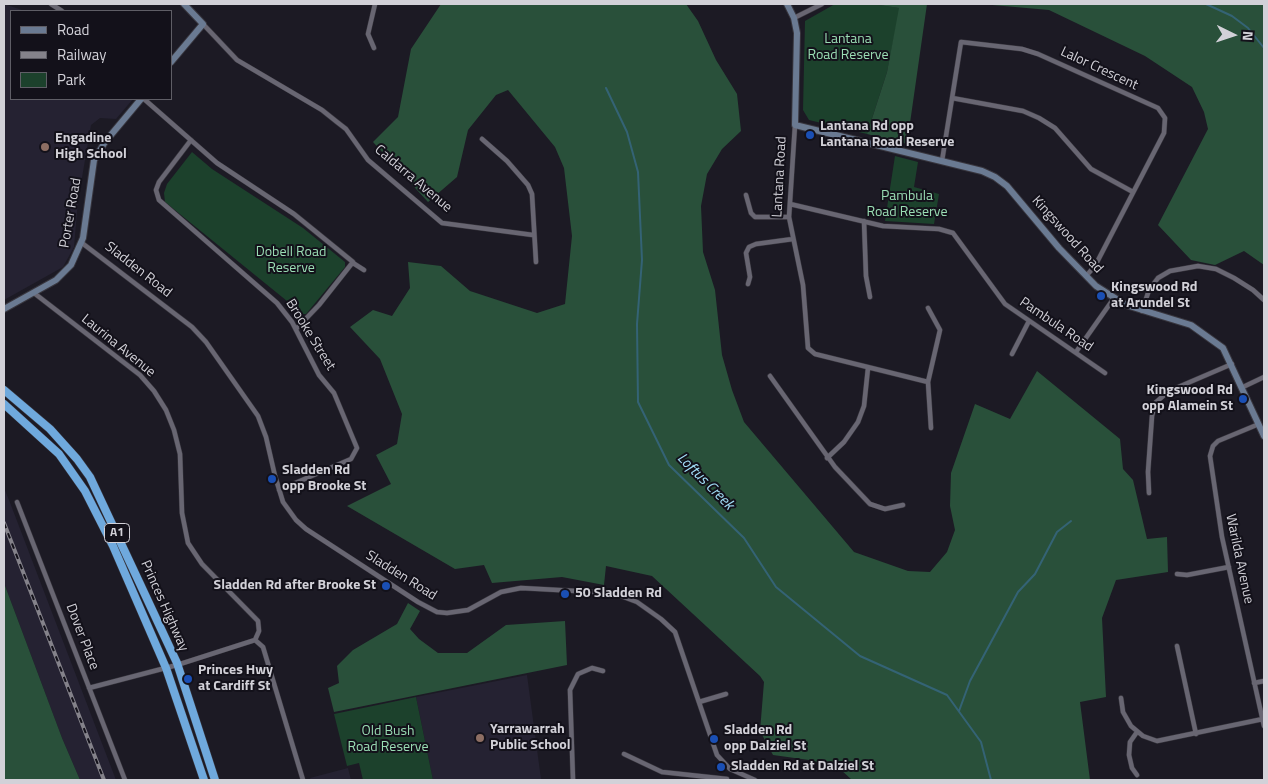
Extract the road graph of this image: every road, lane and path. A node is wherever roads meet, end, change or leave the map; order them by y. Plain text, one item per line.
1 (184, 4) edge
2 (375, 4) edge
3 (787, 4) edge
4 (822, 4) edge
5 (794, 18) junction
6 (203, 24) junction
7 (374, 48) dead end
8 (172, 61) edge
9 (952, 98) junction
10 (141, 100) edge
11 (143, 100) edge
12 (795, 125) junction
13 (482, 138) dead end
14 (191, 140) junction
15 (942, 161) junction
16 (1133, 192) junction
17 (746, 195) dead end
18 (790, 204) junction
19 (789, 217) junction
20 (864, 221) junction
21 (533, 235) junction
22 (792, 239) junction
23 (82, 243) junction
24 (536, 262) dead end
25 (353, 263) junction
26 (364, 270) dead end
27 (1086, 276) junction
28 (748, 284) dead end
29 (34, 293) junction
30 (870, 297) dead end
31 (1114, 298) junction
32 (1264, 300) edge
33 (928, 308) dead end
34 (4, 309) edge
35 (1142, 311) junction
36 (1029, 321) junction
37 (296, 329) junction
38 (1076, 352) junction
39 (1012, 354) dead end
40 (1232, 364) junction
41 (868, 368) junction
42 (1105, 373) dead end
43 (770, 376) dead end
44 (1264, 377) edge
45 (928, 382) junction
46 (1242, 387) junction
47 (4, 390) edge
48 (4, 404) edge
49 (1259, 424) junction
50 (931, 428) dead end
51 (1264, 436) edge
52 (827, 458) junction
53 (279, 490) junction
54 (1149, 493) dead end
55 (17, 502) dead end
56 (902, 505) dead end
57 (1229, 567) junction
58 (1177, 574) dead end
59 (255, 640) junction
60 (1177, 646) dead end
61 (177, 665) junction
62 (166, 668) junction
63 (603, 671) dead end
64 (1264, 681) edge
65 (1254, 683) junction
66 (90, 688) junction
67 (726, 694) dead end
68 (1121, 698) dead end
69 (699, 702) junction
70 (1263, 719) junction
71 (1264, 726) edge
72 (1137, 732) junction
73 (1196, 734) junction
74 (624, 754) dead end
75 (730, 769) junction
76 (1137, 775) dead end
77 (125, 780) edge
78 (204, 780) edge
79 (215, 780) edge
80 (303, 780) edge
81 (574, 780) edge
82 (727, 780) edge
83 (754, 780) edge

1 - 6 street, Caldarra Avenue
2 - 7 street
3 - 5 street, Lantana Road
4 - 5 street
5 - 12 street, Lantana Road
6 - 8 street
6 - 21 street, Caldarra Avenue
9 - 15 street, Lalor Crescent
9 - 16 street
9 - 16 street, Lalor Crescent
10 - 23 street, Porter Road
11 - 14 street
12 - 15 street, Kingswood Road
12 - 18 street, Lantana Road
13 - 21 street
14 - 25 street
14 - 37 street, Brooke Street
15 - 27 street, Kingswood Road
16 - 27 street, Lalor Crescent
17 - 19 street
18 - 19 street, Lantana Road
18 - 20 street, Pambula Road
19 - 22 street, Lantana Road
20 - 30 street
20 - 36 street, Pambula Road
21 - 24 street
22 - 28 street
22 - 41 street, Lantana Road
23 - 29 street, Porter Road
23 - 53 street, Sladden Road
25 - 26 street
25 - 37 street
27 - 31 street, Kingswood Road
29 - 34 street, Porter Road
29 - 59 street, Laurina Avenue
31 - 35 street, Kingswood Road
31 - 38 street
32 - 35 street
33 - 45 street
35 - 40 street, Kingswood Road
36 - 38 street, Pambula Road
36 - 39 street
37 - 53 street, Brooke Street
38 - 42 street, Pambula Road
40 - 46 street, Kingswood Road
40 - 54 street
41 - 45 street
41 - 52 street
43 - 52 street
44 - 46 street
45 - 50 street
46 - 49 street, Kingswood Road
47 - 61 highway, Princes Highway / A1
48 - 62 highway, Princes Highway / A1
49 - 51 street, Kingswood Road
49 - 57 street, Warilda Avenue
52 - 56 street
53 - 69 street, Sladden Road
55 - 66 street, Dover Place
57 - 58 street
57 - 65 street, Warilda Avenue
59 - 61 street
59 - 80 street
60 - 73 street
61 - 62 street
61 - 79 highway, Princes Highway / A1
62 - 66 street
62 - 78 highway, Princes Highway / A1
63 - 81 street
64 - 65 street
65 - 70 street, Warilda Avenue
66 - 77 street, Dover Place
67 - 69 street
68 - 72 street
69 - 75 street, Sladden Road
70 - 71 street, Warilda Avenue
70 - 73 street
72 - 73 street
72 - 76 street
74 - 82 street
75 - 82 street
75 - 83 street, Sladden Road

